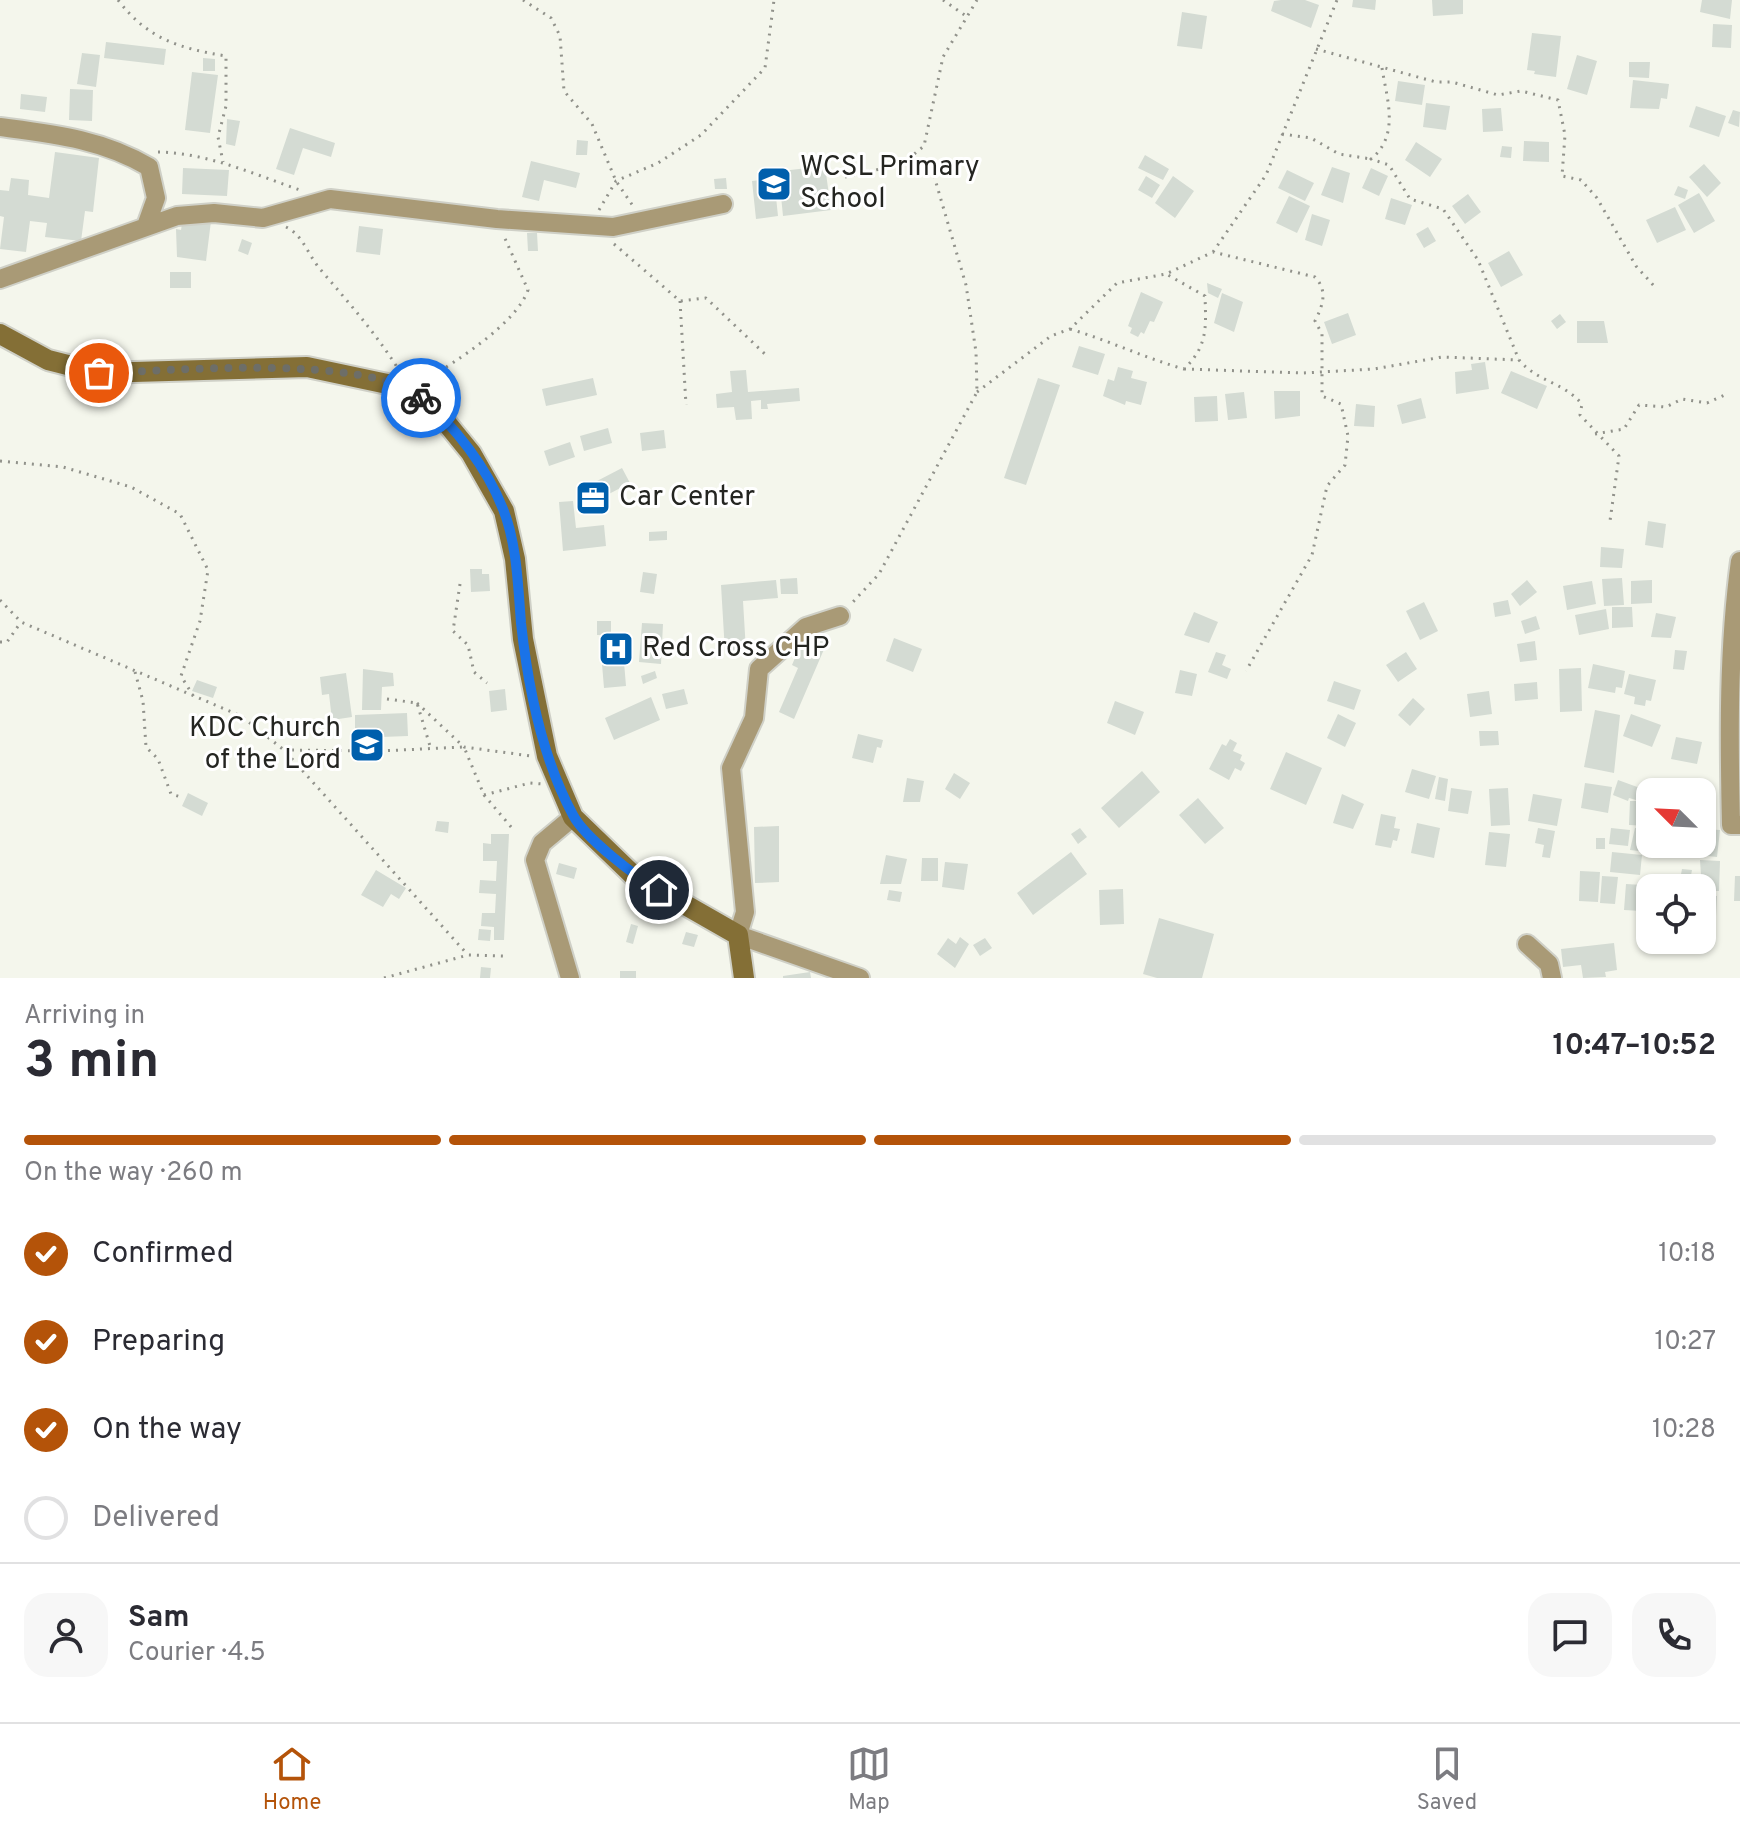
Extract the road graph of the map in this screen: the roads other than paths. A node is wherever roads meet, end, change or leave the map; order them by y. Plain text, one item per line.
1 (0, 127) edge
2 (723, 204) dead end
3 (146, 226) junction
4 (0, 279) edge
5 (0, 334) edge
6 (1740, 561) edge
7 (840, 616) road end
8 (573, 817) junction
9 (1740, 825) edge
10 (738, 935) junction
11 (1527, 944) dead end
12 (570, 978) edge
13 (744, 978) edge
14 (860, 978) edge
15 (1552, 978) edge

1 - 3 street
2 - 3 street
3 - 4 street
5 - 8 main road
6 - 9 street
7 - 10 street
8 - 10 main road
8 - 12 street
10 - 13 main road
10 - 14 street
11 - 15 street

